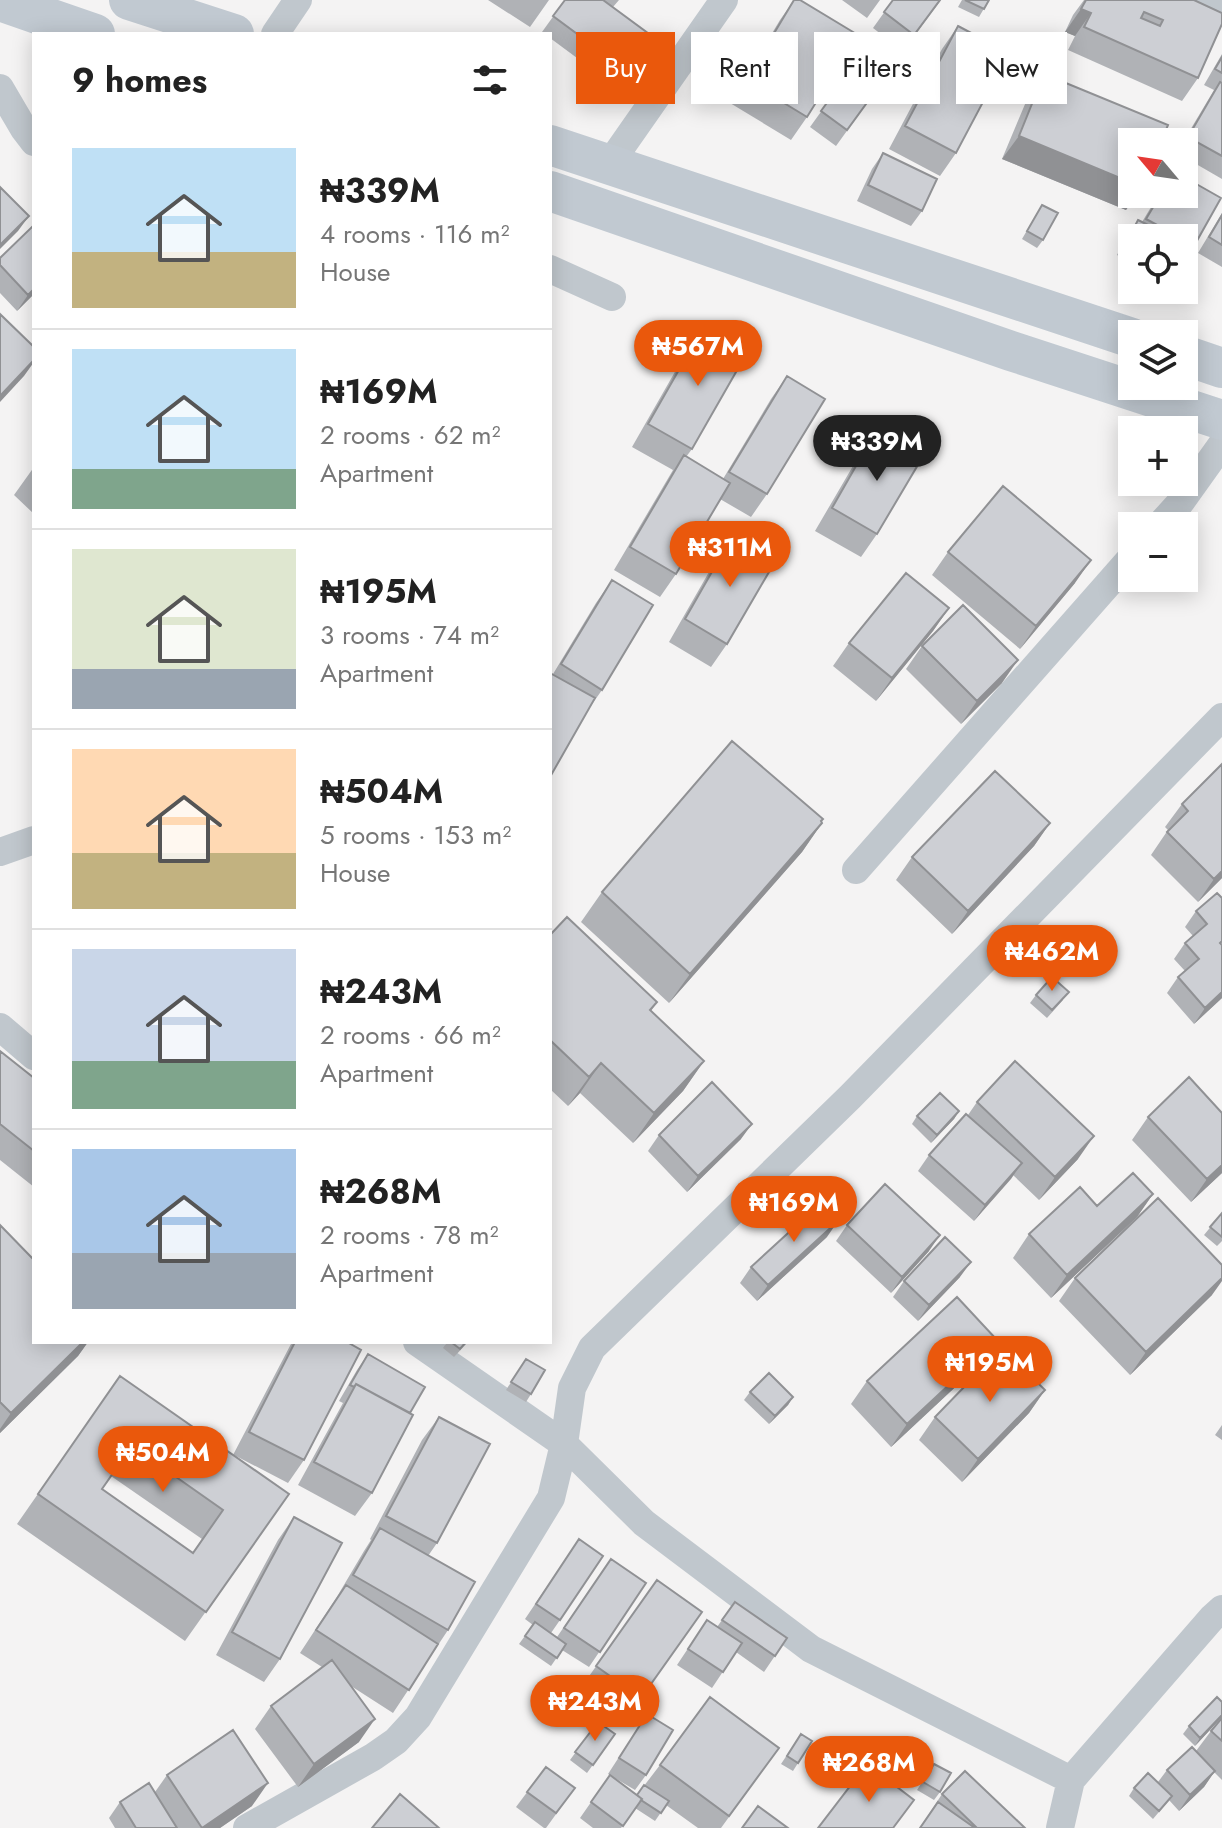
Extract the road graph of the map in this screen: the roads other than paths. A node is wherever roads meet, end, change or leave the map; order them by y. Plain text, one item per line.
1 (129, 0) edge
2 (298, 0) edge
3 (724, 0) edge
4 (1208, 0) edge
5 (0, 1) edge
6 (1222, 9) edge
7 (89, 32) edge
8 (228, 32) edge
9 (276, 32) edge
10 (0, 88) edge
11 (31, 134) edge
12 (552, 146) edge
13 (608, 166) junction
14 (552, 192) edge
15 (552, 270) edge
16 (612, 297) dead end
17 (1118, 333) edge
18 (1198, 360) edge
19 (1222, 368) edge
20 (1222, 420) edge
21 (1222, 444) edge
22 (1172, 512) edge
23 (1118, 573) edge
24 (1222, 717) edge
25 (32, 841) edge
26 (0, 852) edge
27 (856, 870) dead end
28 (0, 1027) edge
29 (32, 1054) edge
30 (420, 1344) edge
31 (564, 1444) junction
32 (1222, 1609) edge
33 (1071, 1780) junction
34 (247, 1828) edge
35 (1060, 1828) edge

1 - 8 main road
2 - 9 street
3 - 13 street
4 - 6 street
5 - 7 main road
10 - 11 street
12 - 13 main road
13 - 17 main road
14 - 20 main road
15 - 16 street
18 - 19 main road
21 - 22 street
23 - 27 street
24 - 31 street
25 - 26 street
28 - 29 street
30 - 31 street
31 - 33 street
31 - 34 street
32 - 33 street
33 - 35 street

